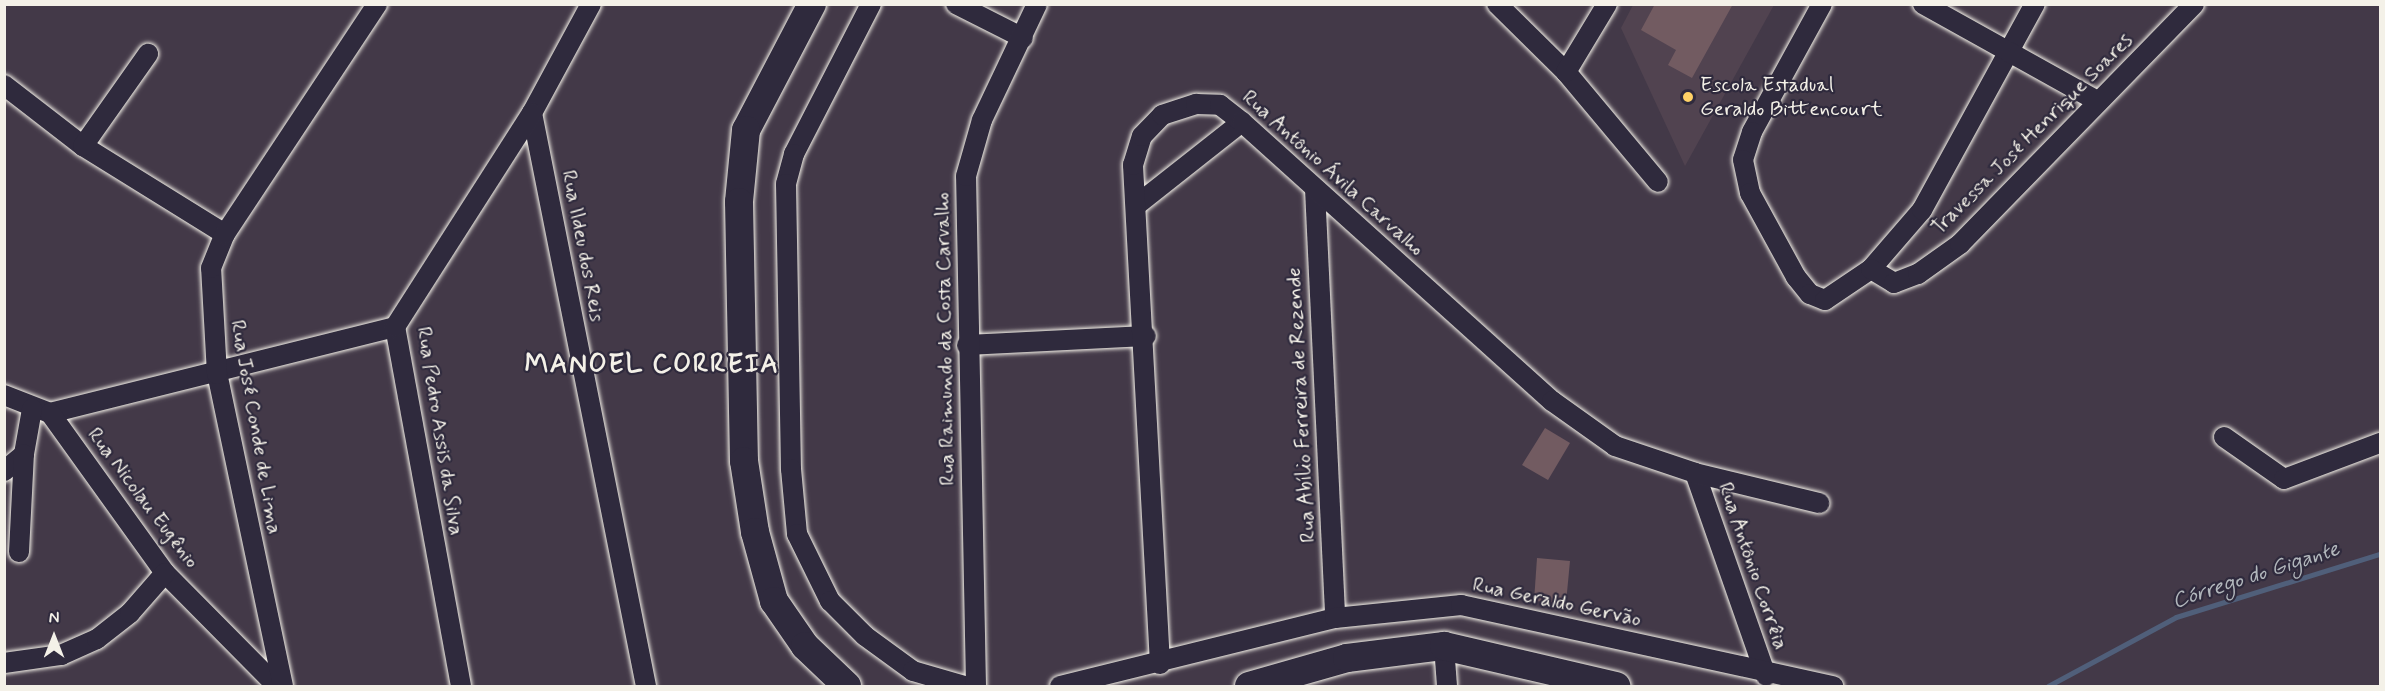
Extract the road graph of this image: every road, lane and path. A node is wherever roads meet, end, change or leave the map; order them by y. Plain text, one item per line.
1 (377, 4) edge
2 (591, 4) edge
3 (812, 4) edge
4 (871, 4) edge
5 (956, 4) edge
6 (1037, 4) edge
7 (1497, 4) edge
8 (1606, 4) edge
9 (1822, 4) edge
10 (1923, 4) edge
11 (2036, 4) edge
12 (2194, 4) edge
13 (1023, 38) junction
14 (2011, 53) junction
15 (148, 54) dead end
16 (1566, 72) junction
17 (4, 85) edge
18 (2099, 102) junction
19 (532, 113) junction
20 (1242, 122) junction
21 (83, 147) junction
22 (1658, 182) dead end
23 (1315, 189) junction
24 (1138, 204) junction
25 (225, 234) junction
26 (1871, 269) junction
27 (395, 327) junction
28 (1146, 336) junction
29 (967, 345) junction
30 (217, 374) junction
31 (4, 395) edge
32 (41, 411) junction
33 (2224, 436) dead end
34 (2380, 443) edge
35 (24, 454) junction
36 (4, 471) edge
37 (1695, 473) junction
38 (1819, 503) dead end
39 (19, 552) dead end
40 (165, 573) junction
41 (1335, 618) junction
42 (1444, 646) junction
43 (4, 663) edge
44 (1160, 664) junction
45 (1766, 676) junction
46 (277, 687) edge
47 (283, 687) edge
48 (461, 687) edge
49 (646, 687) edge
50 (847, 687) edge
51 (964, 687) edge
52 (976, 687) edge
53 (1060, 687) edge
54 (1249, 687) edge
55 (1447, 687) edge
56 (1616, 687) edge
57 (1833, 687) edge

1 - 25 street, Rua José Conde de Lima
2 - 19 street
3 - 50 highway
4 - 51 street
5 - 13 street
6 - 13 street, Rua Raimundo da Costa Carvalho
7 - 16 street
8 - 16 street
9 - 26 street
10 - 14 street
11 - 14 street
12 - 18 street, Travessa José Henrique Soares
13 - 29 street, Rua Raimundo da Costa Carvalho
14 - 18 street
14 - 26 street
15 - 21 street
16 - 22 street
17 - 21 street
18 - 26 street, Travessa José Henrique Soares
19 - 27 street, Rua Pedro Assis da Silva
19 - 49 street, Rua Ildeu dos Reis
20 - 23 street, Rua Antônio Ávila Carvalho
20 - 24 street
20 - 24 street, Rua Antônio Ávila Carvalho
21 - 25 street
23 - 37 street, Rua Antônio Ávila Carvalho
23 - 41 street, Rua Abílio Ferreira de Rezende
24 - 28 street, Rua Antônio Ávila Carvalho
25 - 30 street, Rua José Conde de Lima
27 - 30 street
27 - 48 street, Rua Pedro Assis da Silva
28 - 29 street
28 - 44 street, Rua Antônio Ávila Carvalho
29 - 52 street, Rua Raimundo da Costa Carvalho
30 - 32 street
30 - 47 street, Rua José Conde de Lima
31 - 32 street
32 - 35 street
32 - 40 street, Rua Nicolau Eugênio
33 - 34 street
35 - 36 street
35 - 39 street
37 - 38 street, Rua Antônio Ávila Carvalho
37 - 45 street, Rua Antônio Corrêia
40 - 43 street
40 - 46 street, Rua Nicolau Eugênio
41 - 44 street, Rua Geraldo Gervão
41 - 45 street, Rua Geraldo Gervão
42 - 54 highway
42 - 55 street
42 - 56 highway
44 - 53 street, Rua Geraldo Gervão
45 - 57 street, Rua Geraldo Gervão

